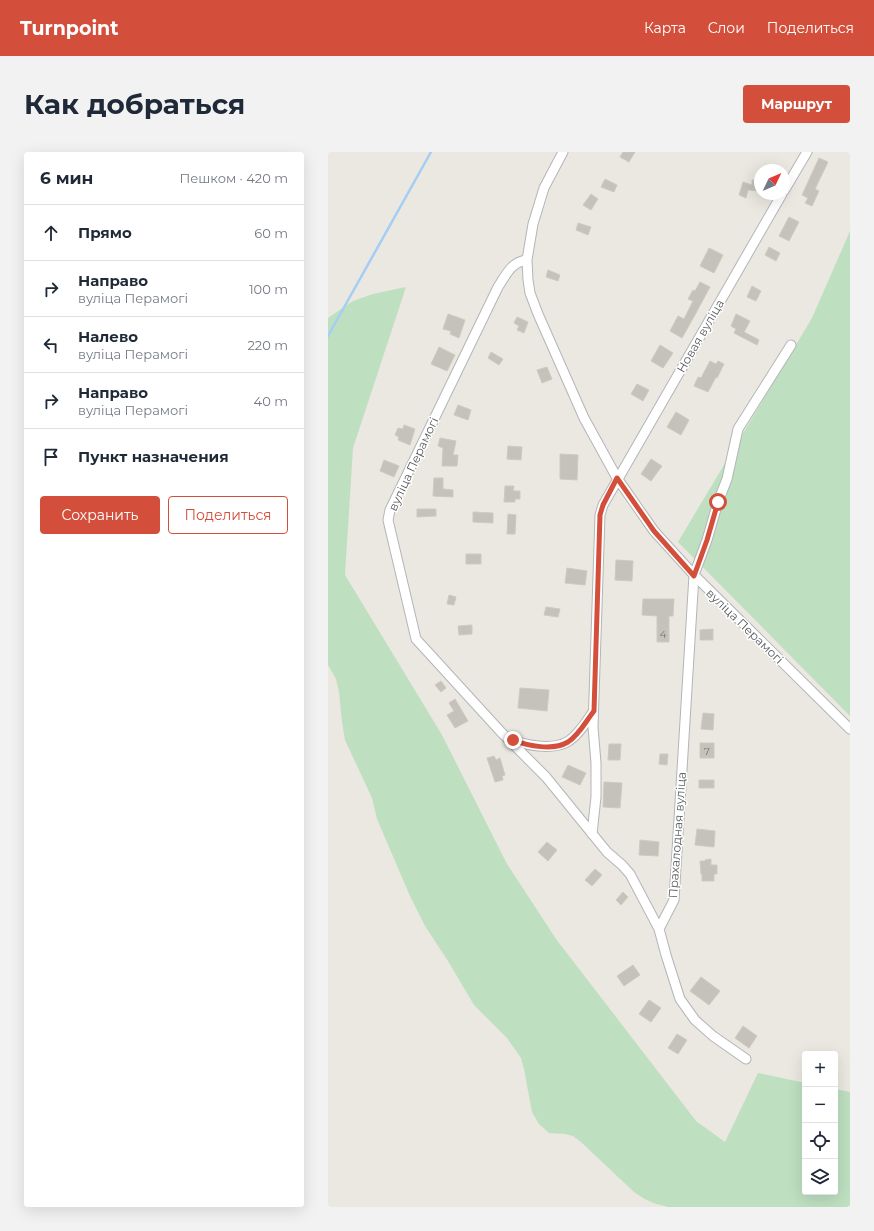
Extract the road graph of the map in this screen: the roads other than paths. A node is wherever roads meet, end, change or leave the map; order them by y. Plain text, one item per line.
1 (563, 152) edge
2 (806, 152) edge
3 (790, 180) edge
4 (779, 200) edge
5 (526, 260) junction
6 (790, 345) dead end
7 (617, 478) junction
8 (694, 576) junction
9 (594, 711) junction
10 (850, 729) edge
11 (501, 732) junction
12 (592, 834) junction
13 (659, 929) junction
14 (746, 1059) dead end

1 - 5 street, вуліца Перамогі
2 - 3 street
4 - 7 street, Новая вуліца
5 - 7 street, вуліца Перамогі
5 - 11 street, вуліца Перамогі
6 - 8 street, Прахалодная вуліца
7 - 8 street, вуліца Перамогі
7 - 9 street
8 - 10 street, вуліца Перамогі
8 - 13 street, Прахалодная вуліца
9 - 11 street, вуліца Перамогі
9 - 12 street
11 - 12 street, вуліца Перамогі
12 - 13 street, вуліца Перамогі
13 - 14 street

